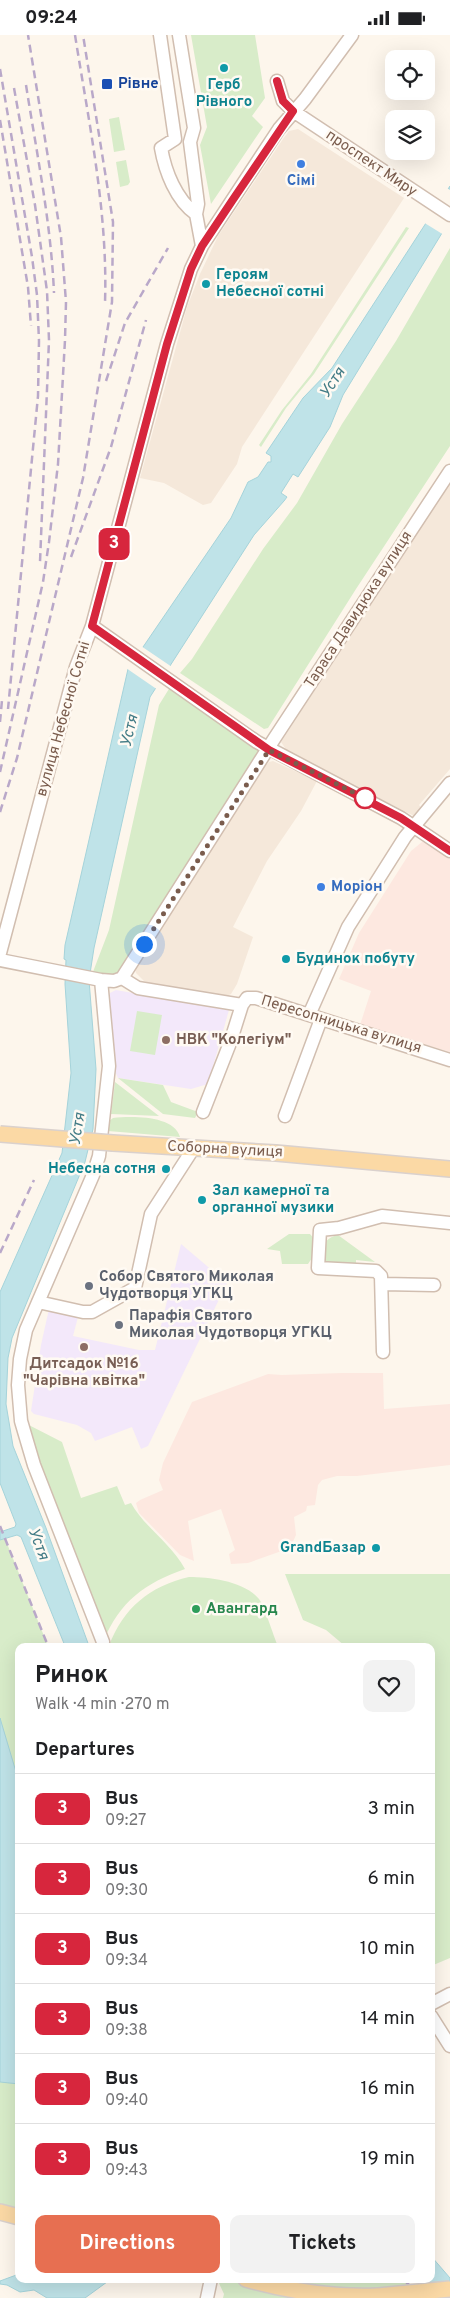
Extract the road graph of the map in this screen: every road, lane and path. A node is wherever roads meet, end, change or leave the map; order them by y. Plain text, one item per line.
1 (160, 35) edge
2 (179, 35) edge
3 (352, 35) edge
4 (277, 81) dead end
5 (293, 111) junction
6 (196, 213) junction
7 (450, 215) edge
8 (202, 246) junction
9 (450, 471) edge
10 (92, 626) junction
11 (269, 750) junction
12 (450, 783) edge
13 (414, 825) junction
14 (450, 851) edge
15 (0, 953) edge
16 (0, 961) edge
17 (122, 978) junction
18 (96, 979) junction
19 (242, 1005) junction
20 (315, 1017) junction
21 (450, 1060) edge
22 (203, 1112) dead end
23 (285, 1116) dead end
24 (0, 1134) edge
25 (193, 1149) junction
26 (450, 1169) edge
27 (450, 1223) edge
28 (383, 1284) junction
29 (434, 1285) dead end
30 (38, 1302) junction
31 (383, 1352) dead end
32 (103, 1642) dead end
33 (450, 1994) edge
34 (435, 2002) edge
35 (435, 2022) edge
36 (450, 2046) edge
37 (0, 2212) edge
38 (15, 2216) edge
39 (210, 2283) edge
40 (263, 2283) edge
41 (450, 2289) edge
42 (207, 2298) edge

1 - 6 street
2 - 6 street
3 - 5 street, вулиця Небесної Сотні
4 - 5 street
5 - 7 street, проспект Миру
5 - 8 street, вулиця Небесної Сотні
6 - 8 street
8 - 10 street, вулиця Небесної Сотні
9 - 11 street, Тараса Давидюка вулиця
10 - 11 street
10 - 15 street, вулиця Небесної Сотні
11 - 13 street
11 - 17 street, Тараса Давидюка вулиця
12 - 13 street
13 - 14 street
13 - 20 street
16 - 18 street
17 - 18 street
17 - 19 street, Пересопницька вулиця
18 - 30 street
19 - 20 street, Пересопницька вулиця
19 - 22 street
20 - 21 street, Пересопницька вулиця
20 - 23 street
24 - 25 main road, Соборна вулиця, bridge
25 - 26 main road, Соборна вулиця
25 - 30 street
27 - 28 street
28 - 29 street
28 - 31 street
30 - 32 street
33 - 34 street
35 - 36 street
37 - 38 main road
39 - 42 street
40 - 41 main road, bridge

